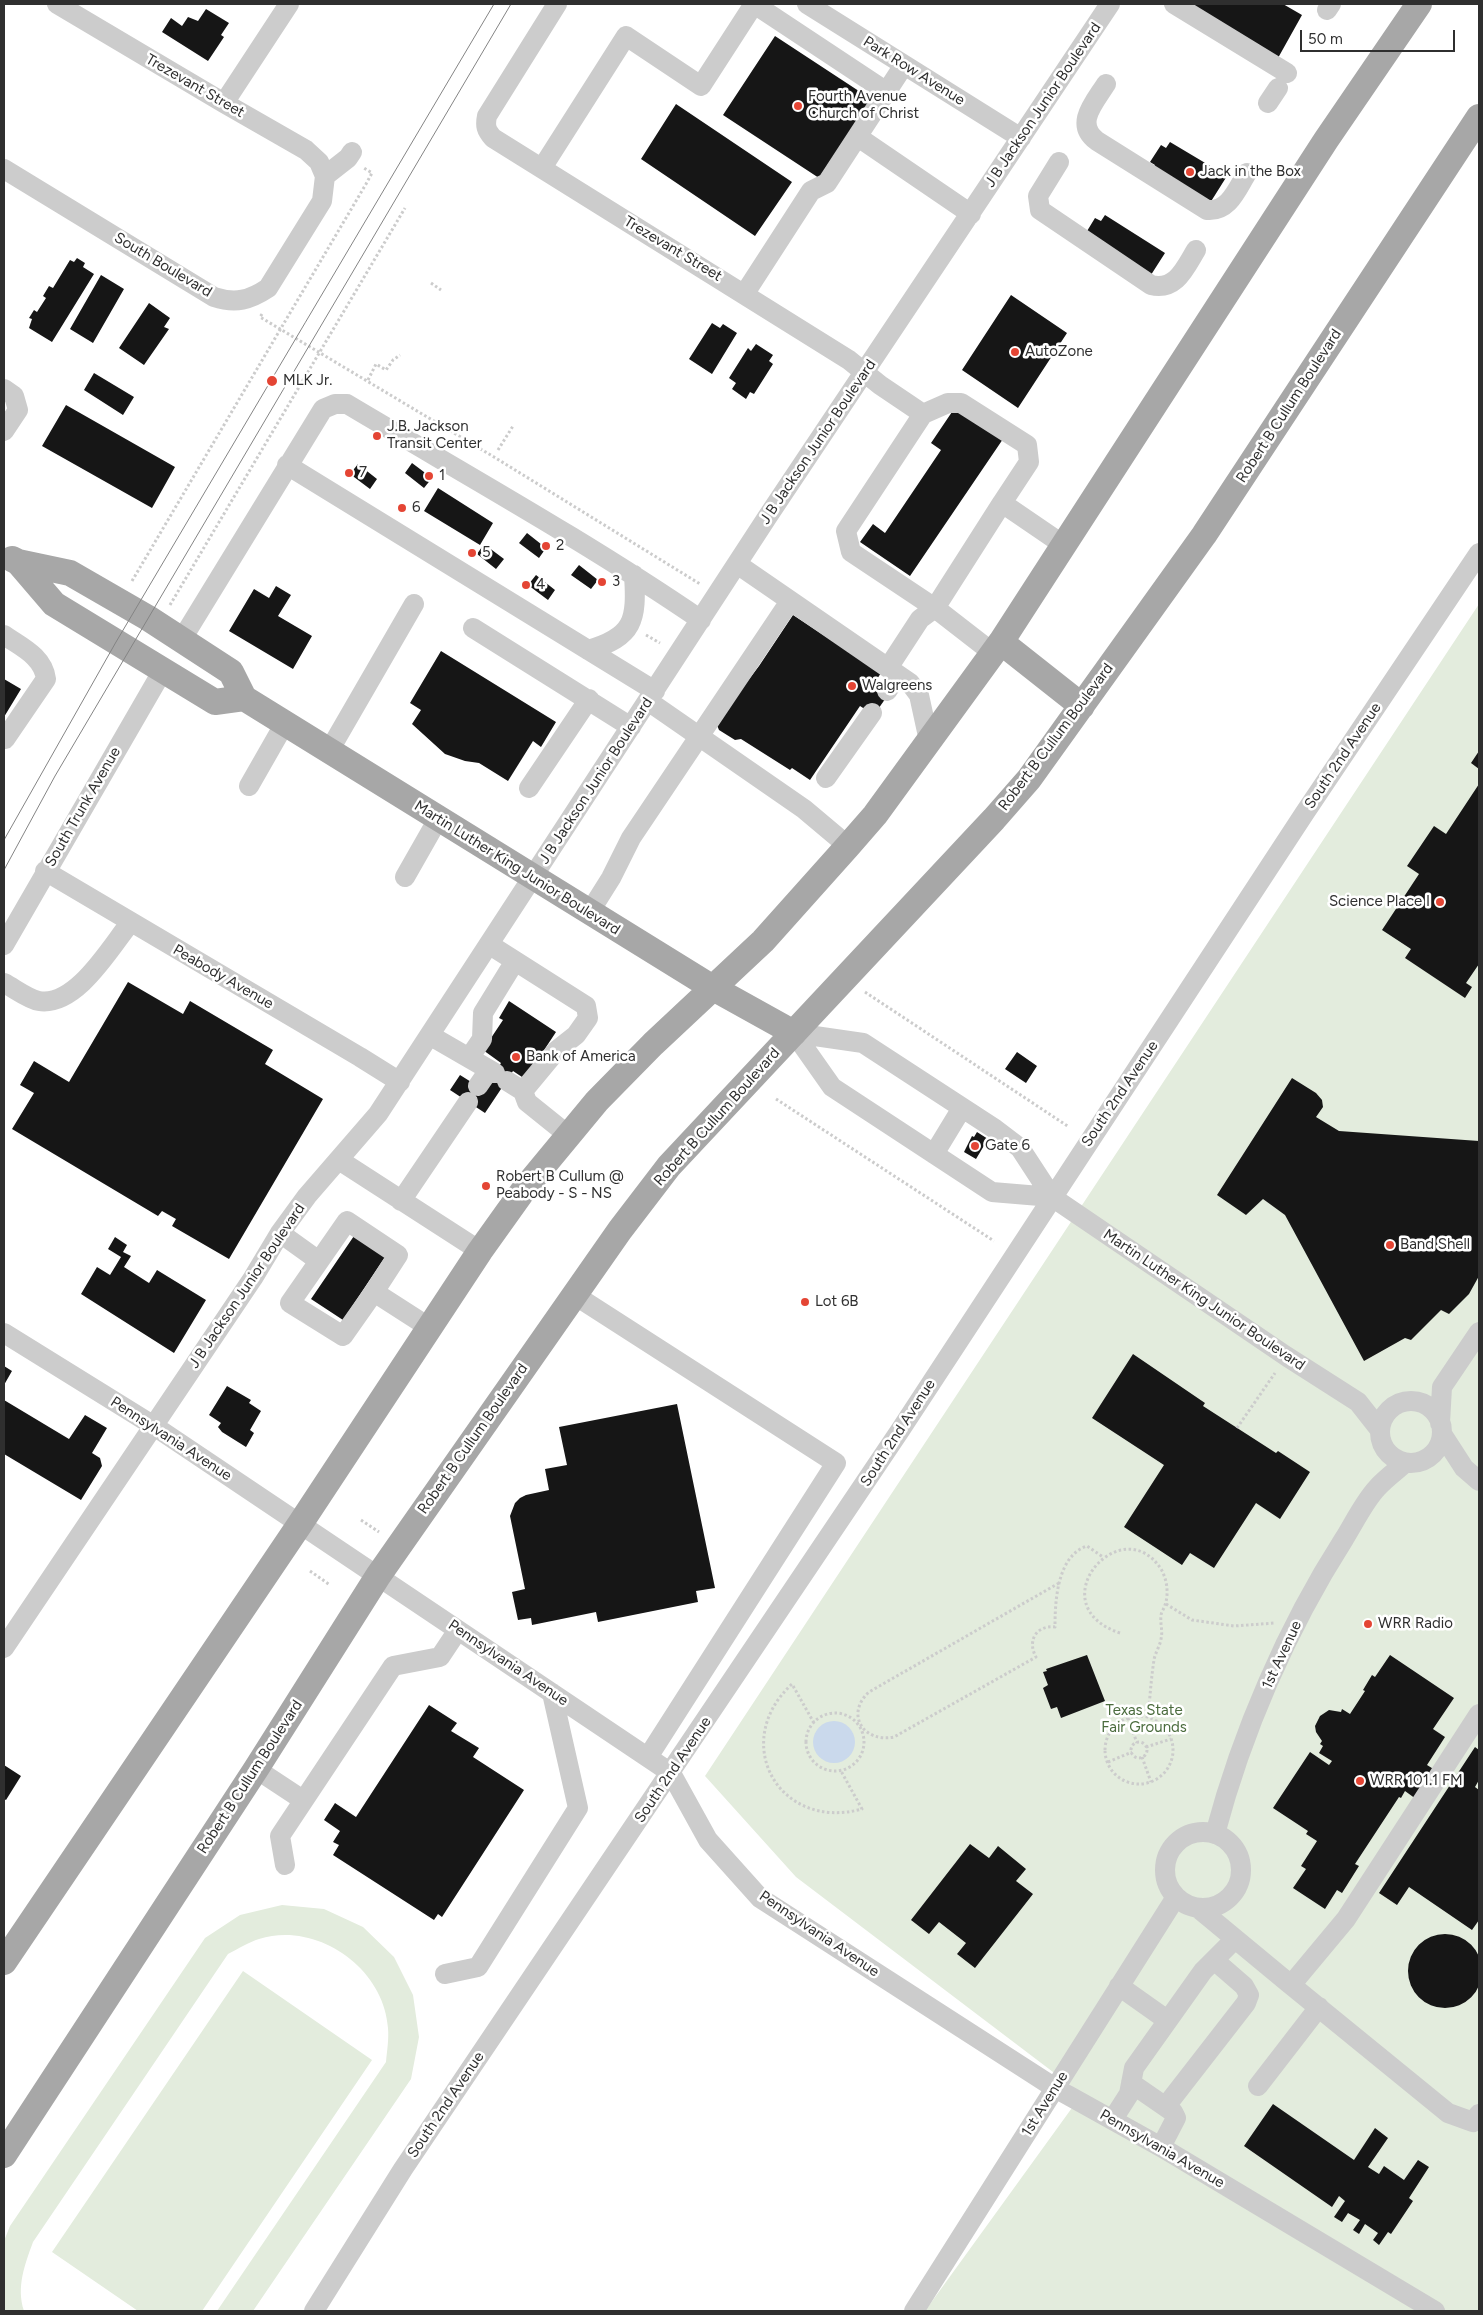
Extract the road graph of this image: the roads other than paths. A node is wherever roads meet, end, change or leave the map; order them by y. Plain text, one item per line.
1 (57, 4) edge
2 (289, 4) edge
3 (557, 4) edge
4 (754, 4) edge
5 (807, 4) edge
6 (1110, 4) edge
7 (1174, 4) edge
8 (1418, 4) edge
9 (904, 65) junction
10 (1106, 84) dead end
11 (1277, 88) dead end
12 (887, 92) junction
13 (224, 104) junction
14 (1479, 117) edge
15 (858, 137) junction
16 (1021, 138) junction
17 (352, 152) dead end
18 (1059, 162) dead end
19 (542, 168) junction
20 (4, 169) edge
21 (1247, 173) dead end
22 (325, 176) junction
23 (971, 214) junction
24 (1196, 250) dead end
25 (745, 293) junction
26 (865, 371) junction
27 (4, 389) edge
28 (923, 414) junction
29 (4, 431) edge
30 (288, 465) junction
31 (1002, 504) junction
32 (1065, 546) junction
33 (1479, 553) edge
34 (11, 558) edge
35 (737, 564) junction
36 (634, 575) junction
37 (790, 601) junction
38 (414, 604) dead end
39 (935, 608) junction
40 (700, 620) junction
41 (474, 628) dead end
42 (4, 635) edge
43 (182, 639) junction
44 (997, 647) junction
45 (588, 650) junction
46 (163, 670) junction
47 (896, 679) junction
48 (652, 696) junction
49 (244, 698) junction
50 (589, 699) junction
51 (1082, 706) junction
52 (872, 713) dead end
53 (285, 723) junction
54 (631, 727) junction
55 (698, 736) junction
56 (5, 739) dead end
57 (929, 741) junction
58 (329, 751) junction
59 (826, 778) dead end
60 (249, 786) dead end
61 (529, 788) dead end
62 (438, 819) junction
63 (848, 846) junction
64 (45, 871) junction
65 (405, 877) dead end
66 (533, 877) junction
67 (589, 913) junction
68 (130, 923) junction
69 (4, 945) edge
70 (490, 945) junction
71 (515, 961) junction
72 (4, 983) edge
73 (713, 988) junction
74 (794, 1033) junction
75 (431, 1036) junction
76 (468, 1058) junction
77 (400, 1082) junction
78 (493, 1084) junction
79 (962, 1108) junction
80 (568, 1135) junction
81 (934, 1154) junction
82 (339, 1160) junction
83 (1052, 1197) junction
84 (402, 1201) junction
85 (280, 1232) junction
86 (480, 1251) junction
87 (319, 1261) junction
88 (374, 1292) junction
89 (573, 1294) junction
90 (430, 1328) junction
91 (1479, 1332) edge
92 (4, 1333) edge
93 (1442, 1386) junction
94 (1358, 1402) junction
95 (1404, 1402) junction
96 (154, 1426) junction
97 (1441, 1429) junction
98 (1381, 1437) junction
99 (1426, 1460) junction
100 (1405, 1463) junction
101 (1464, 1468) junction
102 (1479, 1480) edge
103 (1376, 1488) junction
104 (300, 1524) junction
105 (378, 1576) junction
106 (458, 1630) junction
107 (4, 1648) edge
108 (552, 1693) junction
109 (1479, 1714) edge
110 (648, 1757) junction
111 (256, 1769) junction
112 (671, 1773) junction
113 (303, 1800) junction
114 (1214, 1834) junction
115 (286, 1865) dead end
116 (1176, 1897) junction
117 (1198, 1908) junction
118 (1235, 1939) junction
119 (6, 1952) edge
120 (1214, 1960) junction
121 (445, 1974) dead end
122 (1291, 1985) junction
123 (1119, 1986) junction
124 (1319, 2007) junction
125 (1167, 2020) junction
126 (1131, 2083) junction
127 (1258, 2086) dead end
128 (1055, 2088) junction
129 (1166, 2106) junction
130 (1479, 2114) edge
131 (1113, 2119) junction
132 (1161, 2147) junction
133 (4, 2155) edge
134 (314, 2311) edge
135 (914, 2311) edge
136 (1435, 2311) edge

1 - 13 street, Trezevant Street
2 - 13 street
3 - 19 street, Trezevant Street
4 - 12 street
4 - 19 street
5 - 9 street, Park Row Avenue
6 - 16 street, J B Jackson Junior Boulevard
7 - 11 street
8 - 32 main road
9 - 12 street
9 - 16 street, Park Row Avenue
10 - 21 street
12 - 15 street
13 - 22 street, Trezevant Street
14 - 51 main road, Robert B Cullum Boulevard
15 - 23 street
15 - 25 street
16 - 23 street, J B Jackson Junior Boulevard
17 - 22 street
18 - 24 street
19 - 25 street, Trezevant Street
20 - 22 street, South Boulevard
23 - 26 street, J B Jackson Junior Boulevard
25 - 26 street, Trezevant Street
26 - 28 street, Trezevant Street
26 - 35 street, J B Jackson Junior Boulevard
27 - 29 street
28 - 31 street
28 - 39 street
30 - 36 street
30 - 43 street
30 - 45 street
31 - 32 street
31 - 39 street
32 - 44 main road
33 - 83 street, South 2nd Avenue
34 - 43 main road
34 - 46 main road
35 - 37 street
35 - 40 street, J B Jackson Junior Boulevard
36 - 40 street
36 - 45 street
37 - 47 street
37 - 55 street
38 - 58 street
39 - 44 street
39 - 47 street
40 - 48 street, J B Jackson Junior Boulevard
41 - 50 street
42 - 56 street
43 - 49 main road
44 - 51 main road
44 - 57 main road
45 - 48 street
46 - 49 main road
46 - 64 street, South Trunk Avenue
47 - 57 street
48 - 54 street, J B Jackson Junior Boulevard
48 - 55 street
49 - 53 main road, Martin Luther King Junior Boulevard
50 - 54 street
50 - 61 street
51 - 74 main road, Robert B Cullum Boulevard
52 - 59 street
53 - 58 main road, Martin Luther King Junior Boulevard
53 - 60 street
54 - 66 street, J B Jackson Junior Boulevard
55 - 63 street
55 - 67 street
57 - 63 main road
58 - 62 main road, Martin Luther King Junior Boulevard
62 - 65 street
62 - 66 main road, Martin Luther King Junior Boulevard
63 - 73 main road
64 - 68 street, Peabody Avenue
64 - 69 street, South Trunk Avenue
66 - 67 main road, Martin Luther King Junior Boulevard
66 - 70 street, J B Jackson Junior Boulevard
67 - 73 main road, Martin Luther King Junior Boulevard
68 - 72 street
68 - 77 street, Peabody Avenue
70 - 71 street
70 - 75 street, J B Jackson Junior Boulevard
71 - 76 street
71 - 78 street
73 - 74 main road, Martin Luther King Junior Boulevard
73 - 80 main road
74 - 79 street, Martin Luther King Junior Boulevard
74 - 81 street, Martin Luther King Junior Boulevard
74 - 89 main road, Robert B Cullum Boulevard
75 - 76 street
75 - 77 street, J B Jackson Junior Boulevard
76 - 78 street
77 - 82 street, J B Jackson Junior Boulevard
78 - 80 street
78 - 84 street
79 - 81 street
79 - 83 street, Martin Luther King Junior Boulevard
80 - 86 main road
81 - 83 street, Martin Luther King Junior Boulevard
82 - 84 street
82 - 85 street, J B Jackson Junior Boulevard
83 - 94 street, Martin Luther King Junior Boulevard
83 - 112 street, South 2nd Avenue
84 - 86 street
85 - 87 street
85 - 96 street, J B Jackson Junior Boulevard
86 - 90 main road
87 - 88 street
87 - 88 street
88 - 90 street
89 - 105 main road, Robert B Cullum Boulevard
89 - 110 street
90 - 104 main road
91 - 93 street
92 - 96 street, Pennsylvania Avenue
93 - 95 street
93 - 97 street
94 - 95 street
94 - 98 street
95 - 97 street
95 - 98 street
96 - 104 street, Pennsylvania Avenue
96 - 107 street, J B Jackson Junior Boulevard
97 - 99 street
97 - 101 street
98 - 100 street
98 - 103 street, 1st Avenue
99 - 100 street
99 - 101 street
100 - 103 street, 1st Avenue
101 - 102 street
103 - 114 street, 1st Avenue
104 - 105 street, Pennsylvania Avenue
104 - 119 main road
105 - 106 street, Pennsylvania Avenue
105 - 111 main road, Robert B Cullum Boulevard
106 - 108 street, Pennsylvania Avenue
106 - 113 street
108 - 110 street, Pennsylvania Avenue
108 - 121 street
109 - 122 street
110 - 112 street, Pennsylvania Avenue
111 - 113 street
111 - 133 main road, Robert B Cullum Boulevard
112 - 128 street, Pennsylvania Avenue
112 - 134 street, South 2nd Avenue
113 - 115 street
114 - 116 street
114 - 117 street
116 - 117 street
116 - 123 street, 1st Avenue
117 - 118 street
118 - 120 street
118 - 122 street
120 - 125 street
120 - 129 street
122 - 124 street
123 - 125 street
123 - 128 street, 1st Avenue
124 - 127 street
124 - 130 street
125 - 126 street
126 - 129 street
126 - 131 street
128 - 131 street, Pennsylvania Avenue
128 - 135 street, 1st Avenue
129 - 132 street
131 - 132 street, Pennsylvania Avenue
132 - 136 street, Pennsylvania Avenue

